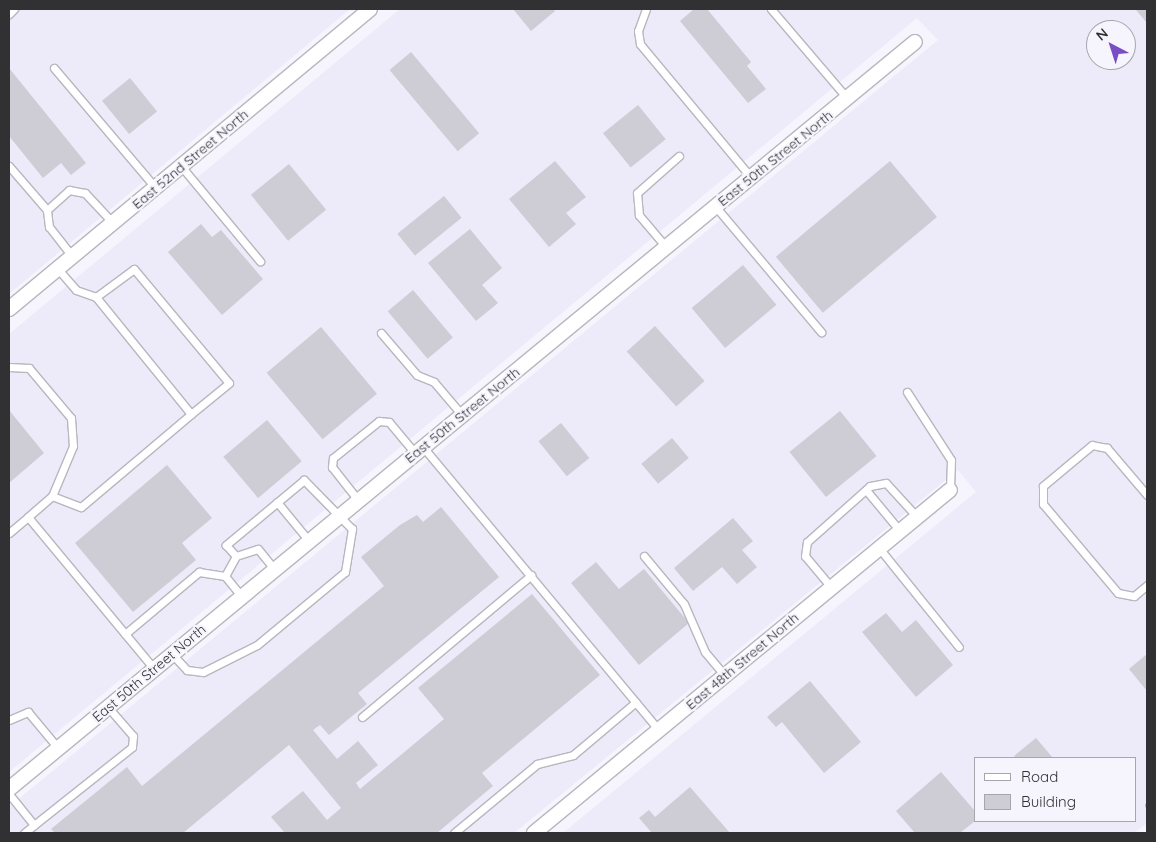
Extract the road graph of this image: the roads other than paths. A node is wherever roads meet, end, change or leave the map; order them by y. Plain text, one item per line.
1 (14, 9) edge
2 (370, 9) edge
3 (646, 9) edge
4 (771, 9) edge
5 (9, 14) edge
6 (915, 42) dead end
7 (54, 68) dead end
8 (847, 98) junction
9 (679, 156) dead end
10 (9, 166) edge
11 (180, 166) junction
12 (751, 177) junction
13 (155, 187) junction
14 (715, 206) junction
15 (47, 210) junction
16 (113, 223) junction
17 (666, 247) junction
18 (72, 256) junction
19 (260, 261) dead end
20 (57, 268) junction
21 (96, 296) junction
22 (9, 309) edge
23 (821, 332) dead end
24 (381, 333) dead end
25 (9, 367) edge
26 (907, 392) dead end
27 (191, 414) junction
28 (462, 415) junction
29 (419, 450) junction
30 (866, 490) junction
31 (950, 490) joint
32 (1147, 494) edge
33 (52, 496) junction
34 (358, 500) junction
35 (277, 502) junction
36 (340, 515) junction
37 (28, 517) junction
38 (916, 517) junction
39 (900, 531) junction
40 (9, 533) edge
41 (309, 541) junction
42 (879, 548) junction
43 (236, 556) junction
44 (644, 556) dead end
45 (275, 570) junction
46 (531, 575) junction
47 (225, 576) junction
48 (1147, 585) edge
49 (831, 588) junction
50 (242, 597) junction
51 (125, 634) junction
52 (959, 647) dead end
53 (172, 654) junction
54 (154, 669) junction
55 (724, 676) junction
56 (636, 702) junction
57 (108, 707) junction
58 (362, 717) dead end
59 (9, 720) edge
60 (659, 730) junction
61 (58, 748) junction
62 (9, 789) edge
63 (9, 794) edge
64 (34, 825) junction
65 (24, 833) edge
66 (454, 833) edge
67 (534, 833) edge

1 - 5 lane
2 - 11 street, East 52nd Street North
3 - 12 lane
4 - 8 lane
6 - 8 street, East 50th Street North
7 - 13 lane
8 - 12 street, East 50th Street North
9 - 17 lane
10 - 15 lane
11 - 13 street, East 52nd Street North
11 - 19 lane
12 - 14 street, East 50th Street North
13 - 16 street, East 52nd Street North
14 - 17 street, East 50th Street North
14 - 23 lane
15 - 16 lane
15 - 18 lane
16 - 18 street, East 52nd Street North
17 - 28 street, East 50th Street North
18 - 20 street, East 52nd Street North
20 - 21 lane
20 - 22 street, East 52nd Street North
21 - 27 lane
21 - 27 lane
24 - 28 lane
25 - 33 lane
26 - 31 lane
27 - 33 lane
28 - 29 street, East 50th Street North
29 - 34 street, East 50th Street North
29 - 34 lane
29 - 46 lane
30 - 38 lane
30 - 39 lane
30 - 49 lane
31 - 38 street, East 48th Street North
32 - 48 lane
33 - 37 lane
34 - 36 street, East 50th Street North
35 - 36 lane
35 - 41 lane
35 - 43 lane
36 - 41 street, East 50th Street North
36 - 53 lane
37 - 40 lane
37 - 51 lane
38 - 39 street, East 48th Street North
39 - 42 street, East 48th Street North
41 - 45 street, East 50th Street North
42 - 49 street, East 48th Street North
42 - 52 lane
43 - 45 lane
43 - 47 lane
44 - 55 lane
45 - 50 street, East 50th Street North
46 - 56 lane
46 - 58 lane
47 - 50 lane
47 - 51 lane
49 - 55 street, East 48th Street North
50 - 53 street, East 50th Street North
51 - 54 lane
53 - 54 street, East 50th Street North
54 - 57 street, East 50th Street North
55 - 60 street, East 48th Street North
56 - 60 lane
56 - 66 lane
57 - 61 street, East 50th Street North
57 - 64 lane
59 - 61 lane
60 - 67 street, East 48th Street North
61 - 62 street, East 50th Street North
63 - 64 lane
64 - 65 lane

